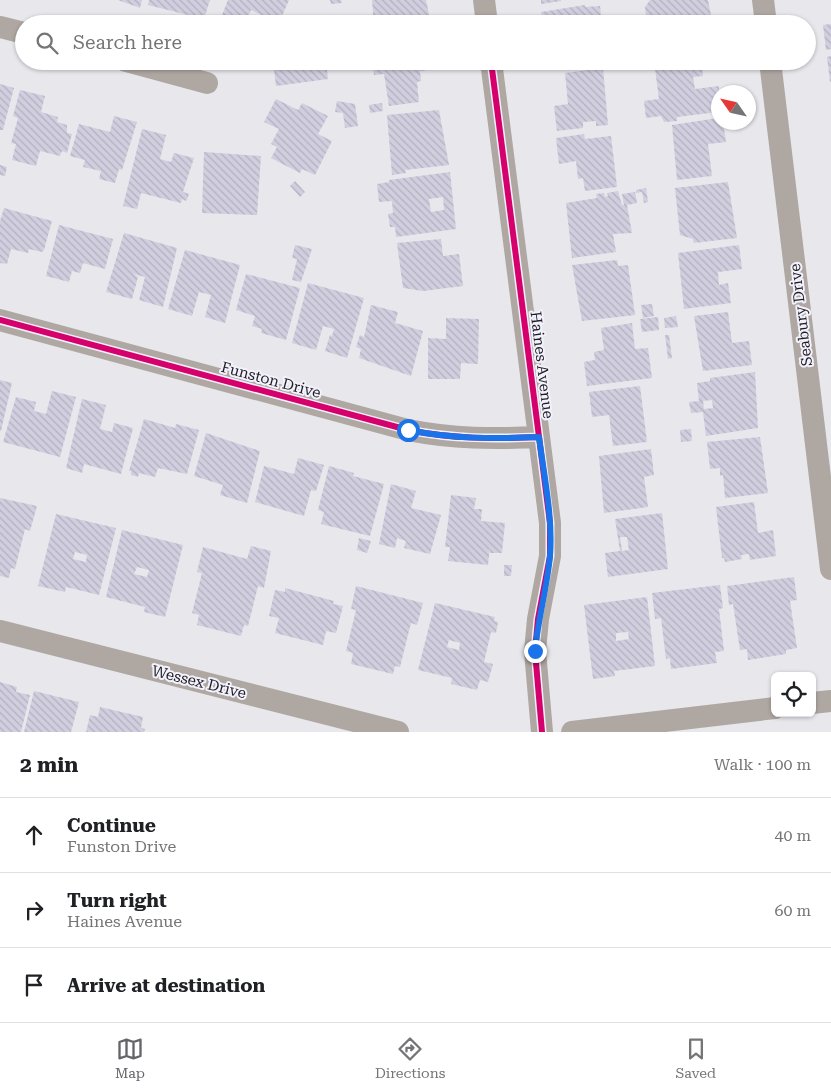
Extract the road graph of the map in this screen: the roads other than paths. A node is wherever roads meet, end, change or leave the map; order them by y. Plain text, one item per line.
1 (484, 0) edge
2 (763, 0) edge
3 (486, 15) edge
4 (765, 15) edge
5 (0, 27) edge
6 (15, 31) edge
7 (159, 70) edge
8 (492, 70) edge
9 (771, 70) edge
10 (206, 83) dead end
11 (0, 320) edge
12 (539, 437) junction
13 (831, 569) edge
14 (0, 631) edge
15 (831, 701) edge
16 (816, 703) edge
17 (771, 708) edge
18 (398, 732) edge
19 (542, 732) edge
20 (572, 732) edge

1 - 3 street
2 - 4 street
5 - 6 street
7 - 10 street
8 - 12 street, Haines Avenue
9 - 13 street, Seabury Drive
11 - 12 street, Funston Drive
12 - 19 street, Haines Avenue
14 - 18 street, Wessex Drive
15 - 16 street
17 - 20 street

